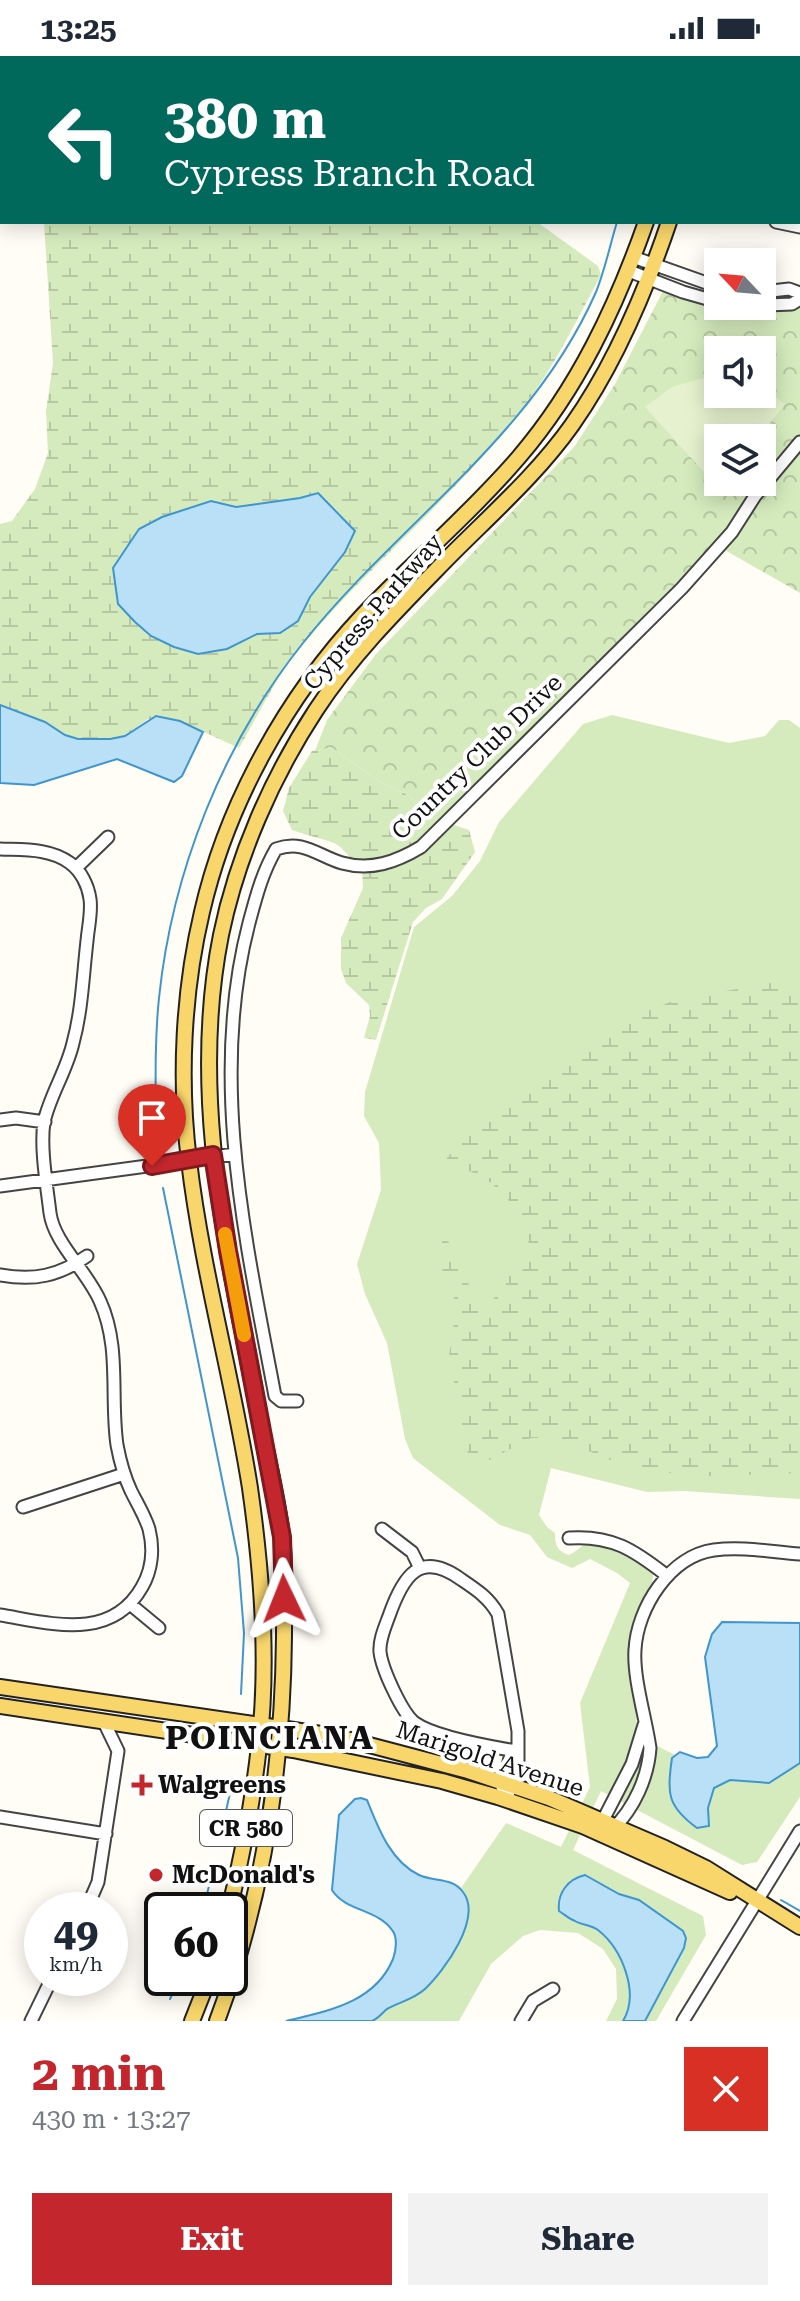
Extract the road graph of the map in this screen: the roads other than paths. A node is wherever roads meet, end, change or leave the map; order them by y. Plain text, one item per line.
1 (645, 224) edge
2 (668, 224) edge
3 (631, 264) junction
4 (652, 272) junction
5 (704, 284) edge
6 (776, 290) edge
7 (800, 293) edge
8 (704, 296) edge
9 (800, 299) edge
10 (776, 305) edge
11 (800, 442) edge
12 (108, 837) dead end
13 (0, 849) edge
14 (76, 868) junction
15 (56, 1091) junction
16 (69, 1096) dead end
17 (0, 1120) edge
18 (45, 1122) junction
19 (235, 1154) junction
20 (213, 1155) junction
21 (189, 1161) junction
22 (47, 1180) junction
23 (0, 1186) edge
24 (82, 1259) junction
25 (0, 1275) edge
26 (297, 1401) dead end
27 (124, 1474) junction
28 (23, 1507) dead end
29 (382, 1529) dead end
30 (569, 1538) dead end
31 (800, 1554) edge
32 (420, 1568) junction
33 (666, 1575) junction
34 (130, 1604) junction
35 (0, 1615) edge
36 (159, 1628) dead end
37 (0, 1687) edge
38 (0, 1706) edge
39 (646, 1720) junction
40 (104, 1722) junction
41 (261, 1726) junction
42 (279, 1728) junction
43 (259, 1746) junction
44 (278, 1748) junction
45 (516, 1751) junction
46 (505, 1791) junction
47 (0, 1817) edge
48 (606, 1828) junction
49 (800, 1831) edge
50 (106, 1834) junction
51 (94, 1892) edge
52 (232, 1892) edge
53 (757, 1901) junction
54 (800, 1927) edge
55 (553, 1989) dead end
56 (43, 1996) edge
57 (202, 1996) edge
58 (31, 2021) edge
59 (192, 2021) edge
60 (217, 2021) edge
61 (521, 2021) edge
62 (683, 2021) edge

1 - 3 main road, Cypress Parkway
2 - 4 main road, Cypress Parkway
3 - 4 street
3 - 21 main road, Cypress Parkway
4 - 5 street
4 - 8 street
4 - 20 main road, Cypress Parkway
6 - 7 street
9 - 10 street
11 - 19 street, Country Club Drive
12 - 14 street
13 - 14 street
14 - 15 street
15 - 16 street
15 - 18 street
17 - 18 street
18 - 22 street
19 - 20 street
19 - 26 street, Country Club Drive
20 - 21 street
20 - 42 main road, Cypress Parkway
21 - 22 street
21 - 41 main road, Cypress Parkway
22 - 23 street
22 - 24 street
24 - 25 street
24 - 27 street
27 - 28 street
27 - 34 street
29 - 32 street
30 - 33 street
31 - 33 street
32 - 45 street
32 - 45 street
33 - 39 street
34 - 35 street
34 - 36 street
37 - 41 main road, Marigold Avenue
38 - 40 main road, Marigold Avenue
39 - 48 street
39 - 48 street
40 - 43 main road, Marigold Avenue
40 - 50 street
41 - 42 main road, Marigold Avenue
41 - 43 main road, Cypress Parkway
42 - 44 main road, Cypress Parkway
42 - 46 main road, Marigold Avenue
43 - 44 main road, Marigold Avenue
43 - 52 main road, Cypress Parkway / CR 580
44 - 46 main road, Marigold Avenue
44 - 60 main road, Cypress Parkway / CR 580
45 - 46 street
46 - 48 main road, Marigold Avenue
47 - 50 street
48 - 53 main road, Marigold Avenue
49 - 53 street
50 - 51 street
53 - 54 main road, Marigold Avenue
53 - 62 street
55 - 61 street
56 - 58 street
57 - 59 main road

